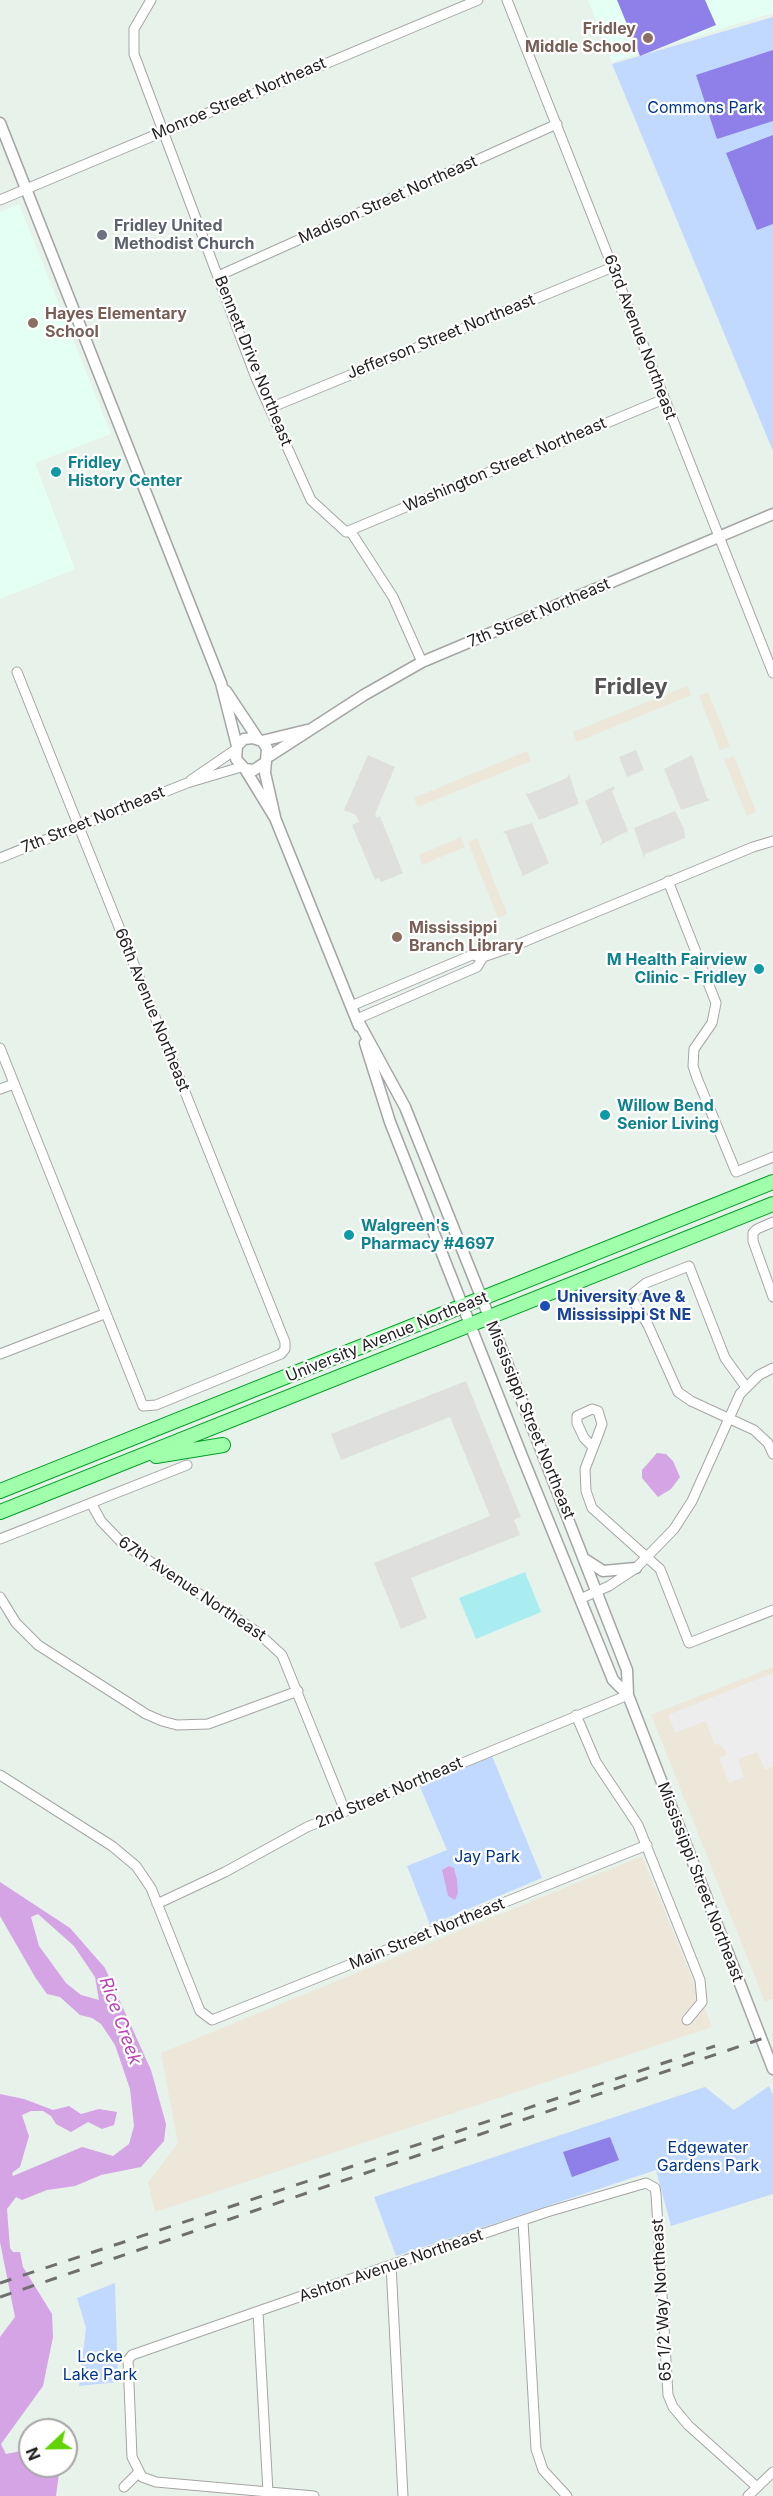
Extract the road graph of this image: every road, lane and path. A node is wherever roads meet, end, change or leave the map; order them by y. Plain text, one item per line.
1 (151, 0) edge
2 (478, 0) edge
3 (507, 0) edge
4 (0, 123) edge
5 (557, 124) junction
6 (163, 130) junction
7 (26, 189) junction
8 (0, 200) edge
9 (613, 267) junction
10 (218, 276) junction
11 (664, 399) junction
12 (270, 408) junction
13 (773, 514) edge
14 (345, 532) junction
15 (718, 536) junction
16 (422, 662) junction
17 (17, 672) dead end
18 (773, 673) edge
19 (221, 683) junction
20 (313, 728) junction
21 (260, 740) junction
22 (236, 748) junction
23 (266, 760) junction
24 (243, 768) junction
25 (187, 783) junction
26 (275, 818) junction
27 (78, 825) junction
28 (771, 839) edge
29 (0, 858) edge
30 (668, 881) junction
31 (483, 957) junction
32 (351, 1006) junction
33 (357, 1019) junction
34 (0, 1048) edge
35 (14, 1084) junction
36 (0, 1089) edge
37 (773, 1157) edge
38 (773, 1182) edge
39 (773, 1204) edge
40 (773, 1222) edge
41 (773, 1297) edge
42 (482, 1299) junction
43 (464, 1306) junction
44 (104, 1314) junction
45 (489, 1318) junction
46 (471, 1325) junction
47 (0, 1354) edge
48 (773, 1368) edge
49 (746, 1387) junction
50 (727, 1418) junction
51 (223, 1445) dead end
52 (593, 1447) dead end
53 (773, 1454) edge
54 (133, 1459) junction
55 (187, 1465) dead end
56 (0, 1491) edge
57 (91, 1503) junction
58 (0, 1512) edge
59 (0, 1539) edge
60 (649, 1556) junction
61 (584, 1559) junction
62 (636, 1568) junction
63 (597, 1591) junction
64 (0, 1597) edge
65 (580, 1599) junction
66 (773, 1610) edge
67 (298, 1691) junction
68 (628, 1695) junction
69 (576, 1715) junction
70 (0, 1774) edge
71 (345, 1811) junction
72 (647, 1845) junction
73 (157, 1904) junction
74 (687, 2020) dead end
75 (773, 2069) edge
76 (651, 2185) joint
77 (524, 2221) junction
78 (391, 2265) junction
79 (258, 2313) junction
80 (773, 2472) edge
81 (138, 2473) junction
82 (124, 2487) dead end
83 (757, 2487) junction
84 (268, 2492) junction
85 (314, 2496) edge
86 (403, 2496) edge
87 (567, 2496) edge
88 (748, 2496) edge

1 - 6 street, Bennett Drive Northeast
2 - 6 street, Monroe Street Northeast
3 - 5 street, 63rd Avenue Northeast
4 - 7 street
5 - 9 street, 63rd Avenue Northeast
5 - 10 street, Madison Street Northeast
6 - 7 street, Monroe Street Northeast
6 - 10 street, Bennett Drive Northeast
7 - 8 street, Monroe Street Northeast
7 - 19 street
9 - 11 street, 63rd Avenue Northeast
9 - 12 street, Jefferson Street Northeast
10 - 12 street, Bennett Drive Northeast
11 - 14 street, Washington Street Northeast
11 - 15 street, 63rd Avenue Northeast
12 - 14 street, Bennett Drive Northeast
13 - 15 street, 7th Street Northeast
14 - 16 street, Bennett Drive Northeast
15 - 16 street, 7th Street Northeast
15 - 18 street, 63rd Avenue Northeast
16 - 20 street, 7th Street Northeast
17 - 27 street, 66th Avenue Northeast
19 - 21 street
19 - 22 street
20 - 21 street, 7th Street Northeast
20 - 23 street, 7th Street Northeast
21 - 22 street
21 - 23 street
22 - 24 street
22 - 25 street, 7th Street Northeast
23 - 24 street
23 - 26 street, Mississippi Street Northeast
24 - 25 street, 7th Street Northeast
24 - 26 street, Mississippi Street Northeast
25 - 27 street, 7th Street Northeast
26 - 32 street, Mississippi Street Northeast
27 - 29 street, 7th Street Northeast
27 - 44 street, 66th Avenue Northeast
28 - 30 street
30 - 31 street
30 - 37 street
31 - 32 street
31 - 33 street
32 - 33 street, Mississippi Street Northeast
33 - 42 street, Mississippi Street Northeast
33 - 43 street, Mississippi Street Northeast
34 - 35 street
35 - 36 street
35 - 44 street
38 - 42 main road, University Avenue Northeast
39 - 45 main road, University Avenue Northeast
40 - 41 street
42 - 43 main road, University Avenue Northeast
42 - 45 street, Mississippi Street Northeast
43 - 46 street, Mississippi Street Northeast
43 - 56 main road, University Avenue Northeast
44 - 47 street
45 - 46 main road, University Avenue Northeast
45 - 61 street, Mississippi Street Northeast
46 - 54 main road, University Avenue Northeast
46 - 65 street, Mississippi Street Northeast
48 - 49 street
49 - 50 street
49 - 50 street
50 - 53 street
50 - 60 street
51 - 54 main road
52 - 60 street
54 - 58 main road, University Avenue Northeast
55 - 57 street
57 - 59 street
57 - 67 street, 67th Avenue Northeast
60 - 62 street
60 - 66 street
61 - 62 street
61 - 63 street, Mississippi Street Northeast
62 - 63 street
63 - 65 street
63 - 68 street, Mississippi Street Northeast
64 - 67 street
65 - 68 street, Mississippi Street Northeast
67 - 71 street, 67th Avenue Northeast
68 - 69 street, 2nd Street Northeast
68 - 75 street, Mississippi Street Northeast
69 - 71 street, 2nd Street Northeast
69 - 72 street
70 - 73 street
71 - 73 street, 2nd Street Northeast
72 - 73 street, Main Street Northeast
72 - 74 street
76 - 77 street, Ashton Avenue Northeast
76 - 83 street, 65 1/2 Way Northeast
77 - 78 street, Ashton Avenue Northeast
77 - 87 street
78 - 79 street, Ashton Avenue Northeast
78 - 86 street
79 - 81 street, Ashton Avenue Northeast
79 - 84 street
80 - 83 street
81 - 82 street
81 - 84 street
83 - 88 street
84 - 85 street

